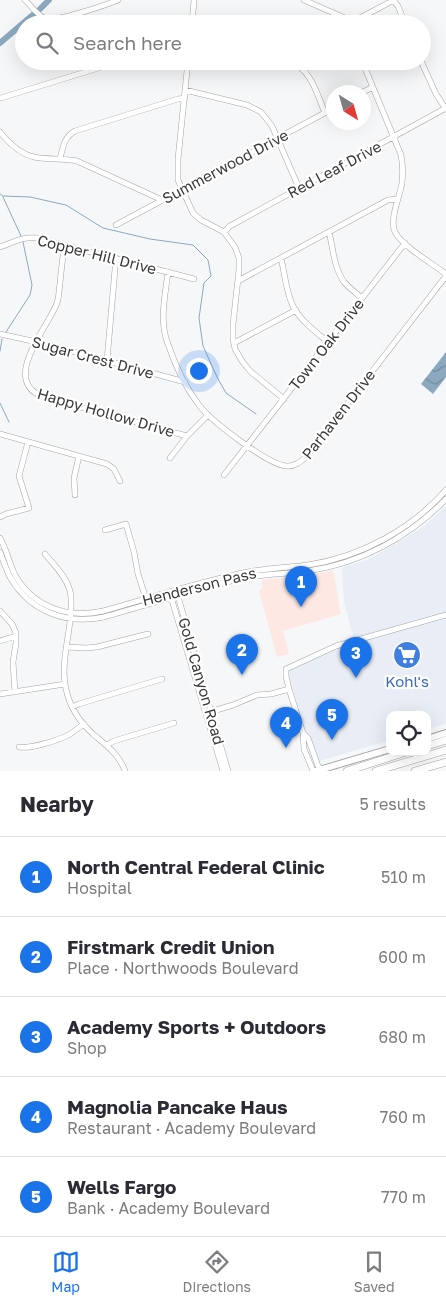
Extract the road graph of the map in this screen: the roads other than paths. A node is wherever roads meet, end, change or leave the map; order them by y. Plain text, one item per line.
1 (25, 0) edge
2 (118, 0) edge
3 (194, 0) edge
4 (304, 0) edge
5 (394, 0) edge
6 (40, 15) edge
7 (69, 15) edge
8 (193, 15) edge
9 (336, 15) edge
10 (367, 15) edge
11 (402, 15) edge
12 (92, 70) edge
13 (187, 70) edge
14 (305, 70) edge
15 (366, 70) edge
16 (425, 70) edge
17 (373, 87) joint
18 (185, 90) junction
19 (0, 93) edge
20 (184, 98) junction
21 (0, 99) edge
22 (446, 109) edge
23 (325, 113) joint
24 (0, 132) edge
25 (394, 137) junction
26 (278, 138) junction
27 (60, 159) junction
28 (299, 188) junction
29 (182, 189) junction
30 (398, 199) junction
31 (162, 200) junction
32 (116, 225) dead end
33 (224, 232) junction
34 (329, 232) junction
35 (405, 243) junction
36 (64, 245) junction
37 (0, 247) edge
38 (116, 258) junction
39 (281, 258) junction
40 (168, 272) junction
41 (446, 275) edge
42 (194, 279) dead end
43 (238, 281) junction
44 (362, 298) junction
45 (296, 310) junction
46 (0, 334) edge
47 (35, 341) junction
48 (328, 342) junction
49 (234, 343) junction
50 (107, 360) junction
51 (185, 382) junction
52 (284, 399) junction
53 (208, 415) junction
54 (0, 434) edge
55 (187, 436) junction
56 (28, 442) junction
57 (248, 446) junction
58 (78, 456) junction
59 (170, 458) dead end
60 (224, 475) dead end
61 (120, 481) dead end
62 (446, 490) edge
63 (75, 495) dead end
64 (444, 498) edge
65 (0, 517) edge
66 (105, 530) dead end
67 (1, 541) edge
68 (0, 552) edge
69 (45, 554) dead end
70 (170, 592) junction
71 (177, 593) junction
72 (172, 598) junction
73 (146, 599) junction
74 (148, 605) junction
75 (0, 611) edge
76 (446, 614) edge
77 (71, 616) junction
78 (148, 634) dead end
79 (16, 636) junction
80 (0, 641) edge
81 (67, 647) junction
82 (162, 679) dead end
83 (65, 684) junction
84 (289, 688) junction
85 (15, 692) junction
86 (0, 694) edge
87 (72, 707) junction
88 (208, 712) junction
89 (174, 723) dead end
90 (84, 724) junction
91 (446, 733) edge
92 (431, 738) edge
93 (446, 740) edge
94 (107, 745) junction
95 (431, 745) edge
96 (20, 746) dead end
97 (386, 750) edge
98 (446, 750) edge
99 (394, 756) edge
100 (446, 762) edge
101 (317, 770) edge
102 (124, 771) edge
103 (223, 771) edge
104 (228, 771) edge
105 (347, 771) edge
106 (376, 771) edge
107 (415, 771) edge

1 - 6 street
2 - 7 street
3 - 8 street
4 - 9 street
5 - 10 street
5 - 11 street
12 - 21 street
13 - 18 street
14 - 23 street
15 - 17 street
16 - 22 street
17 - 25 street
18 - 20 street
18 - 26 street
19 - 21 street
20 - 27 street
20 - 29 street
22 - 25 street, Red Leaf Drive
23 - 26 street, Summerwood Drive
24 - 27 street
25 - 28 street, Red Leaf Drive
25 - 30 street
26 - 28 street
26 - 29 street, Summerwood Drive
27 - 31 street
28 - 33 street, Red Leaf Drive
29 - 31 street, Summerwood Drive
29 - 33 street
30 - 34 street
30 - 35 street
31 - 32 street, Summerwood Drive
33 - 43 street
34 - 39 street
34 - 44 street
35 - 41 street
35 - 44 street, Town Oak Drive
36 - 37 street, Copper Hill Drive
36 - 38 street, Copper Hill Drive
36 - 47 street, Happy Hollow Drive
38 - 40 street, Copper Hill Drive
38 - 50 street
39 - 43 street
39 - 45 street
40 - 42 street, Copper Hill Drive
40 - 51 street, Parhaven Drive
41 - 57 street, Parhaven Drive
43 - 49 street
44 - 48 street, Town Oak Drive
45 - 48 street
45 - 49 street
46 - 47 street, Sugar Crest Drive
47 - 50 street, Sugar Crest Drive
47 - 55 street, Happy Hollow Drive
48 - 52 street, Town Oak Drive
49 - 52 street
50 - 51 street, Sugar Crest Drive
51 - 53 street, Parhaven Drive
52 - 57 street, Town Oak Drive
53 - 55 street
53 - 57 street, Parhaven Drive
54 - 56 street
55 - 59 street
56 - 58 street
56 - 65 street
57 - 60 street, Town Oak Drive
58 - 61 street
58 - 63 street
62 - 64 street, Henderson Pass
64 - 71 street, Henderson Pass
66 - 73 street
67 - 77 street, Henderson Pass
68 - 77 street, Henderson Pass
69 - 77 street
70 - 71 street, Henderson Pass
70 - 72 street, Gold Canyon Road
70 - 73 street, Henderson Pass
71 - 72 street, Henderson Pass
71 - 88 street, Gold Canyon Road
72 - 74 street, Henderson Pass
72 - 88 street, Gold Canyon Road
73 - 74 street
73 - 77 street, Henderson Pass
74 - 77 street, Henderson Pass
75 - 79 street
76 - 84 street
77 - 81 street
78 - 81 street
79 - 80 street
79 - 85 street
81 - 83 street
82 - 87 street
83 - 85 street
83 - 87 street
84 - 88 street
84 - 101 street
85 - 86 street
87 - 90 street
88 - 103 street, Gold Canyon Road
88 - 104 street, Gold Canyon Road
89 - 94 street
90 - 94 street
90 - 96 street
91 - 92 main road
93 - 95 highway
94 - 102 street
97 - 101 main road
98 - 106 highway
99 - 105 highway
100 - 107 highway

